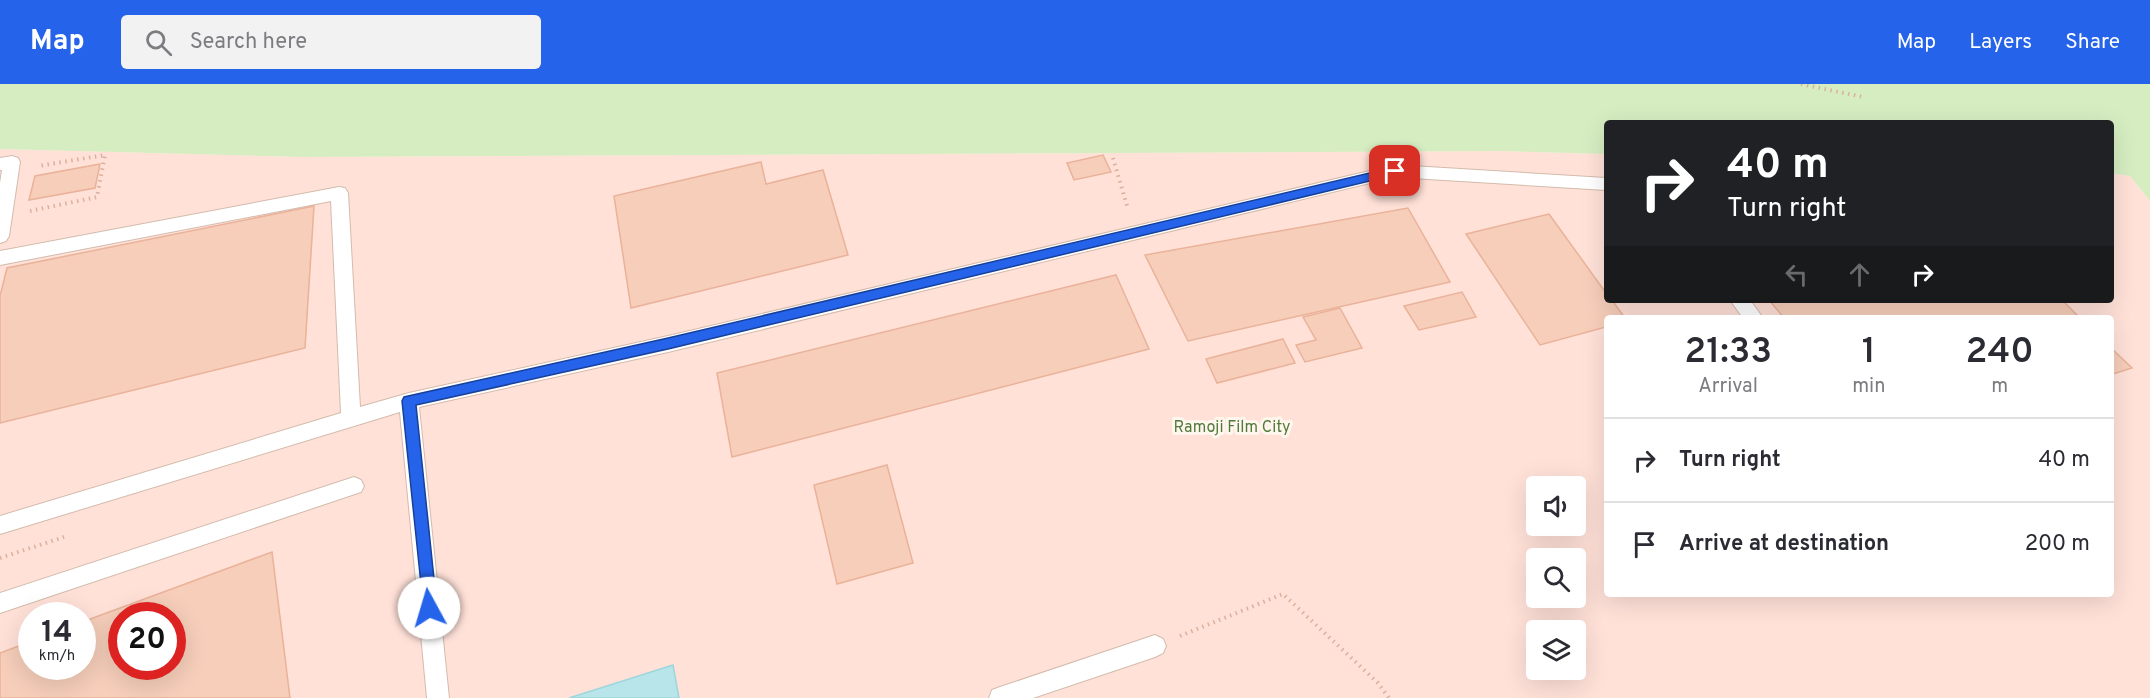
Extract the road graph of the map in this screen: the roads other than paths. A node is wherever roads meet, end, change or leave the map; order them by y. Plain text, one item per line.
1 (0, 164) edge
2 (1604, 184) edge
3 (0, 236) edge
4 (0, 258) edge
5 (1742, 303) edge
6 (1752, 315) edge
7 (409, 401) junction
8 (351, 420) junction
9 (354, 486) dead end
10 (0, 525) edge
11 (0, 603) edge
12 (1155, 646) road end
13 (438, 698) edge
14 (1000, 698) edge

1 - 3 lane
2 - 7 lane
4 - 8 lane
5 - 6 lane
7 - 8 lane
7 - 13 lane
8 - 10 lane
9 - 11 lane
12 - 14 lane

